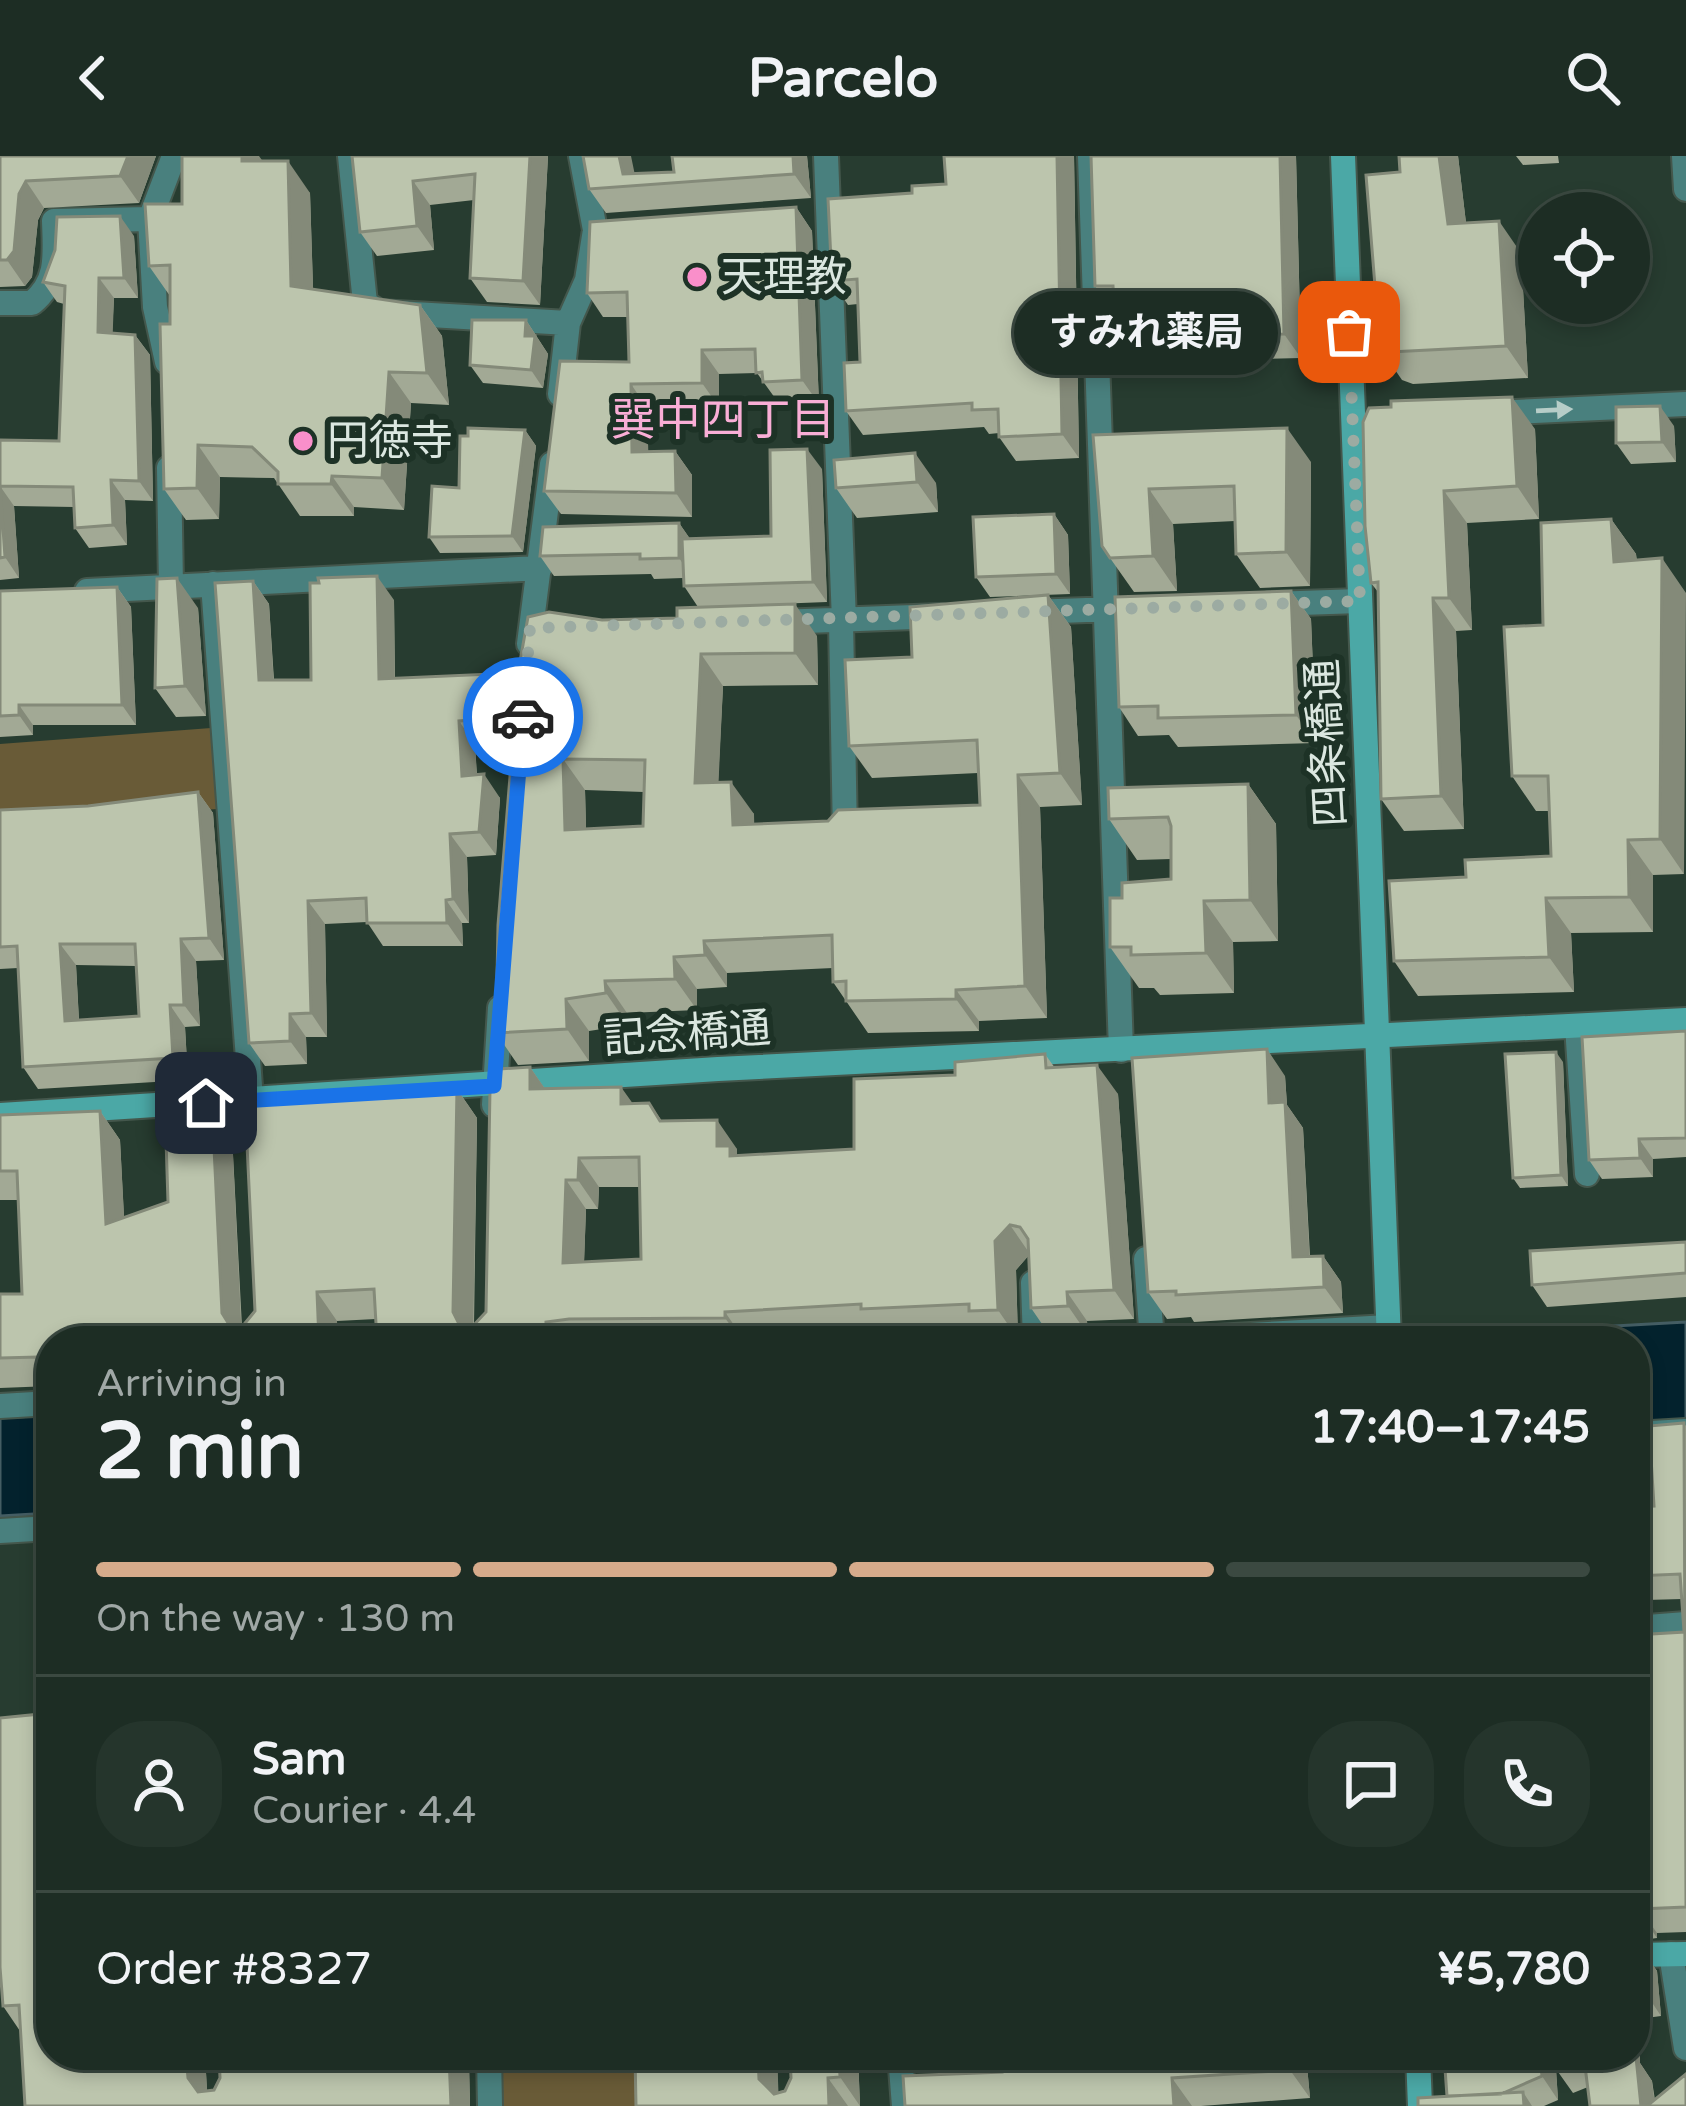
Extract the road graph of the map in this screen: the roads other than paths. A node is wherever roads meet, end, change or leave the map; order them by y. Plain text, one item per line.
1 (174, 156) edge
2 (581, 156) edge
3 (826, 156) edge
4 (1090, 156) edge
5 (1342, 156) edge
6 (1684, 156) edge
7 (358, 159) edge
8 (1686, 188) edge
9 (793, 215) edge
10 (150, 219) junction
11 (828, 219) junction
12 (0, 302) edge
13 (568, 323) junction
14 (168, 388) edge
15 (1686, 404) edge
16 (1463, 415) edge
17 (169, 451) edge
18 (540, 568) junction
19 (213, 584) junction
20 (170, 586) junction
21 (64, 592) edge
22 (1360, 601) junction
23 (1238, 604) edge
24 (1147, 608) edge
25 (1102, 609) junction
26 (1008, 613) edge
27 (962, 615) edge
28 (843, 621) junction
29 (746, 623) edge
30 (526, 674) edge
31 (845, 835) edge
32 (503, 972) edge
33 (1686, 1020) edge
34 (1577, 1026) junction
35 (1380, 1036) junction
36 (1128, 1057) junction
37 (494, 1086) junction
38 (249, 1108) junction
39 (0, 1115) edge
40 (493, 1132) edge
41 (1587, 1174) edge
42 (1144, 1228) edge
43 (1032, 1270) edge
44 (1034, 1326) edge
45 (1148, 1326) edge
46 (1389, 1326) edge
47 (36, 1404) edge
48 (0, 1406) edge
49 (1686, 1431) edge
50 (1650, 1433) edge
51 (36, 1529) edge
52 (0, 1531) edge
53 (1686, 1624) edge
54 (1650, 1627) edge
55 (1678, 1954) edge
56 (1686, 2048) edge
57 (489, 2070) edge
58 (901, 2070) edge
59 (1419, 2070) edge
60 (490, 2106) edge
61 (904, 2106) edge
62 (1420, 2106) edge

1 - 10 street
2 - 13 street
3 - 11 street
4 - 25 street
5 - 22 street, 四条橋通
6 - 8 street
7 - 13 street
9 - 11 street
10 - 12 street
10 - 14 street
11 - 28 street
13 - 18 street
16 -> 15 street
17 - 20 street
18 - 19 street
18 - 30 street
19 - 20 street
19 - 38 street
20 - 21 street
22 - 23 street
22 - 35 street, 四条橋通
24 - 25 street
25 - 26 street
25 - 36 street
27 - 28 street
28 - 29 street
28 - 31 street
32 - 37 street
33 - 34 street, 記念橋通
34 - 35 street, 記念橋通
34 - 41 street
35 - 36 street, 記念橋通
35 - 46 street, 四条橋通
36 - 37 street, 記念橋通
37 - 38 street, 記念橋通
37 - 40 street
38 - 39 street, 記念橋通
42 - 45 street
43 - 44 street
47 - 48 street
49 - 50 street
51 - 52 street
53 - 54 street
55 - 56 street
57 - 60 street
58 - 61 street
59 - 62 street

